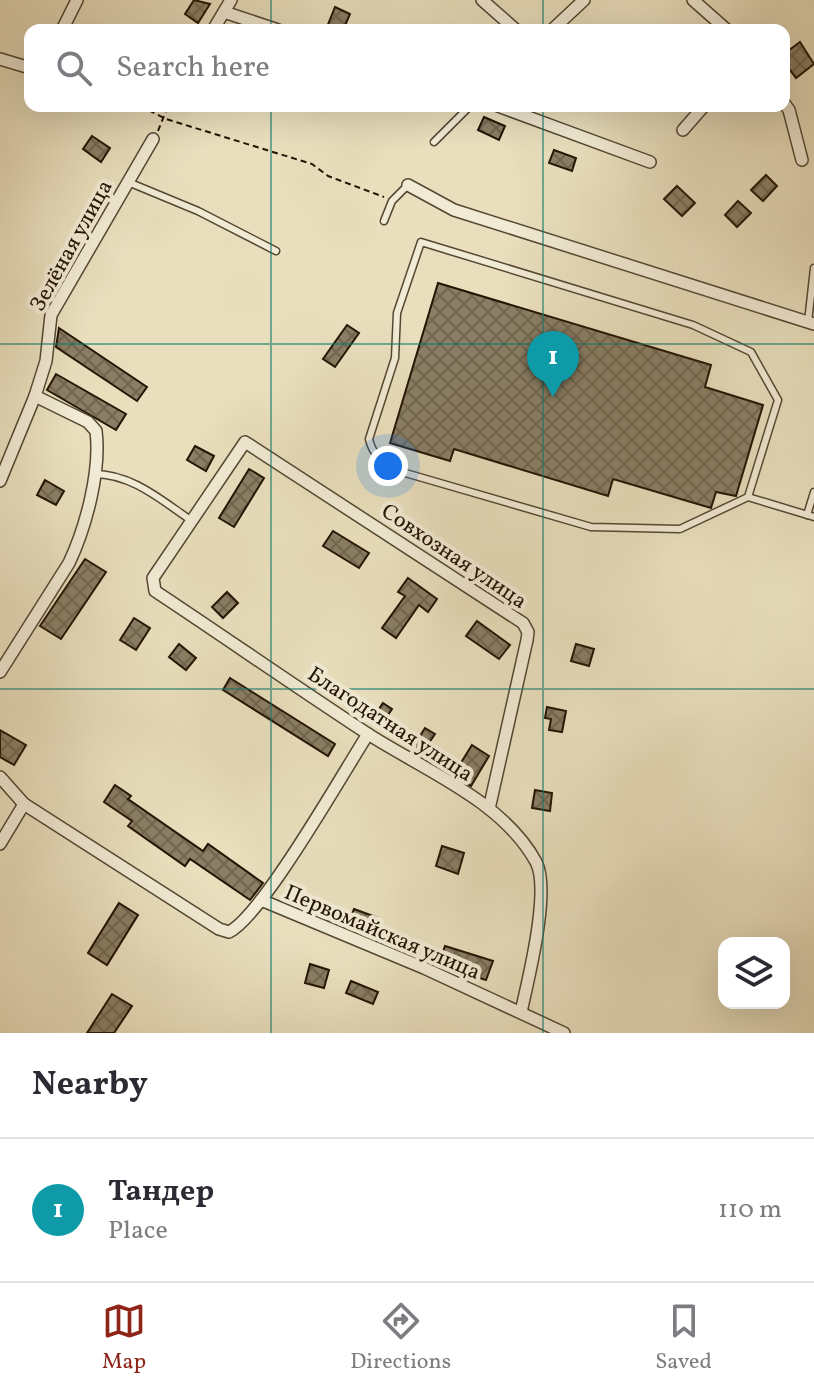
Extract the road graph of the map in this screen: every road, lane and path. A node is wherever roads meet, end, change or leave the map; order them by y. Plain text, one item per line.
1 (77, 0) edge
2 (231, 0) edge
3 (482, 0) edge
4 (584, 0) edge
5 (693, 0) edge
6 (224, 12) junction
7 (65, 24) edge
8 (217, 24) edge
9 (260, 24) edge
10 (509, 24) edge
11 (558, 24) edge
12 (720, 24) edge
13 (0, 59) edge
14 (24, 66) edge
15 (152, 112) edge
16 (167, 112) edge
17 (464, 112) edge
18 (514, 112) edge
19 (699, 112) edge
20 (790, 112) edge
21 (166, 119) junction
22 (683, 130) dead end
23 (153, 139) joint
24 (434, 142) dead end
25 (802, 160) dead end
26 (650, 162) dead end
27 (128, 182) junction
28 (408, 185) joint
29 (392, 201) junction
30 (384, 221) dead end
31 (276, 251) dead end
32 (814, 268) edge
33 (811, 323) edge
34 (35, 396) junction
35 (6, 453) edge
36 (94, 474) junction
37 (0, 481) edge
38 (814, 492) edge
39 (748, 497) junction
40 (811, 516) edge
41 (192, 521) junction
42 (0, 672) edge
43 (368, 734) junction
44 (0, 777) edge
45 (24, 804) junction
46 (489, 809) junction
47 (0, 844) edge
48 (261, 900) junction
49 (521, 1012) junction
50 (564, 1033) edge

1 - 7 street
2 - 6 street
3 - 10 street
4 - 11 street
5 - 12 street
6 - 8 street
6 - 9 street
13 - 14 street
15 - 21 path
16 - 21 path
17 - 24 lane
18 - 26 street
19 - 22 street
20 - 25 street
21 - 23 path
21 - 29 path
23 - 27 street, Зелёная улица
27 - 31 lane
27 - 34 street, Зелёная улица
28 - 29 lane
28 - 33 street
29 - 30 lane
32 - 33 lane
34 - 35 street, Зелёная улица
34 - 36 street
35 - 37 street, Зелёная улица
36 - 41 lane
36 - 42 street
38 - 40 lane
39 - 39 lane
39 - 40 lane
41 - 43 street, Благодатная улица
41 - 46 street, Совхозная улица
43 - 46 street, Благодатная улица
43 - 48 street
44 - 45 street, Первомайская улица
45 - 47 street
45 - 48 street, Первомайская улица
46 - 49 street, Благодатная улица
48 - 49 street, Первомайская улица
49 - 50 street, Первомайская улица

